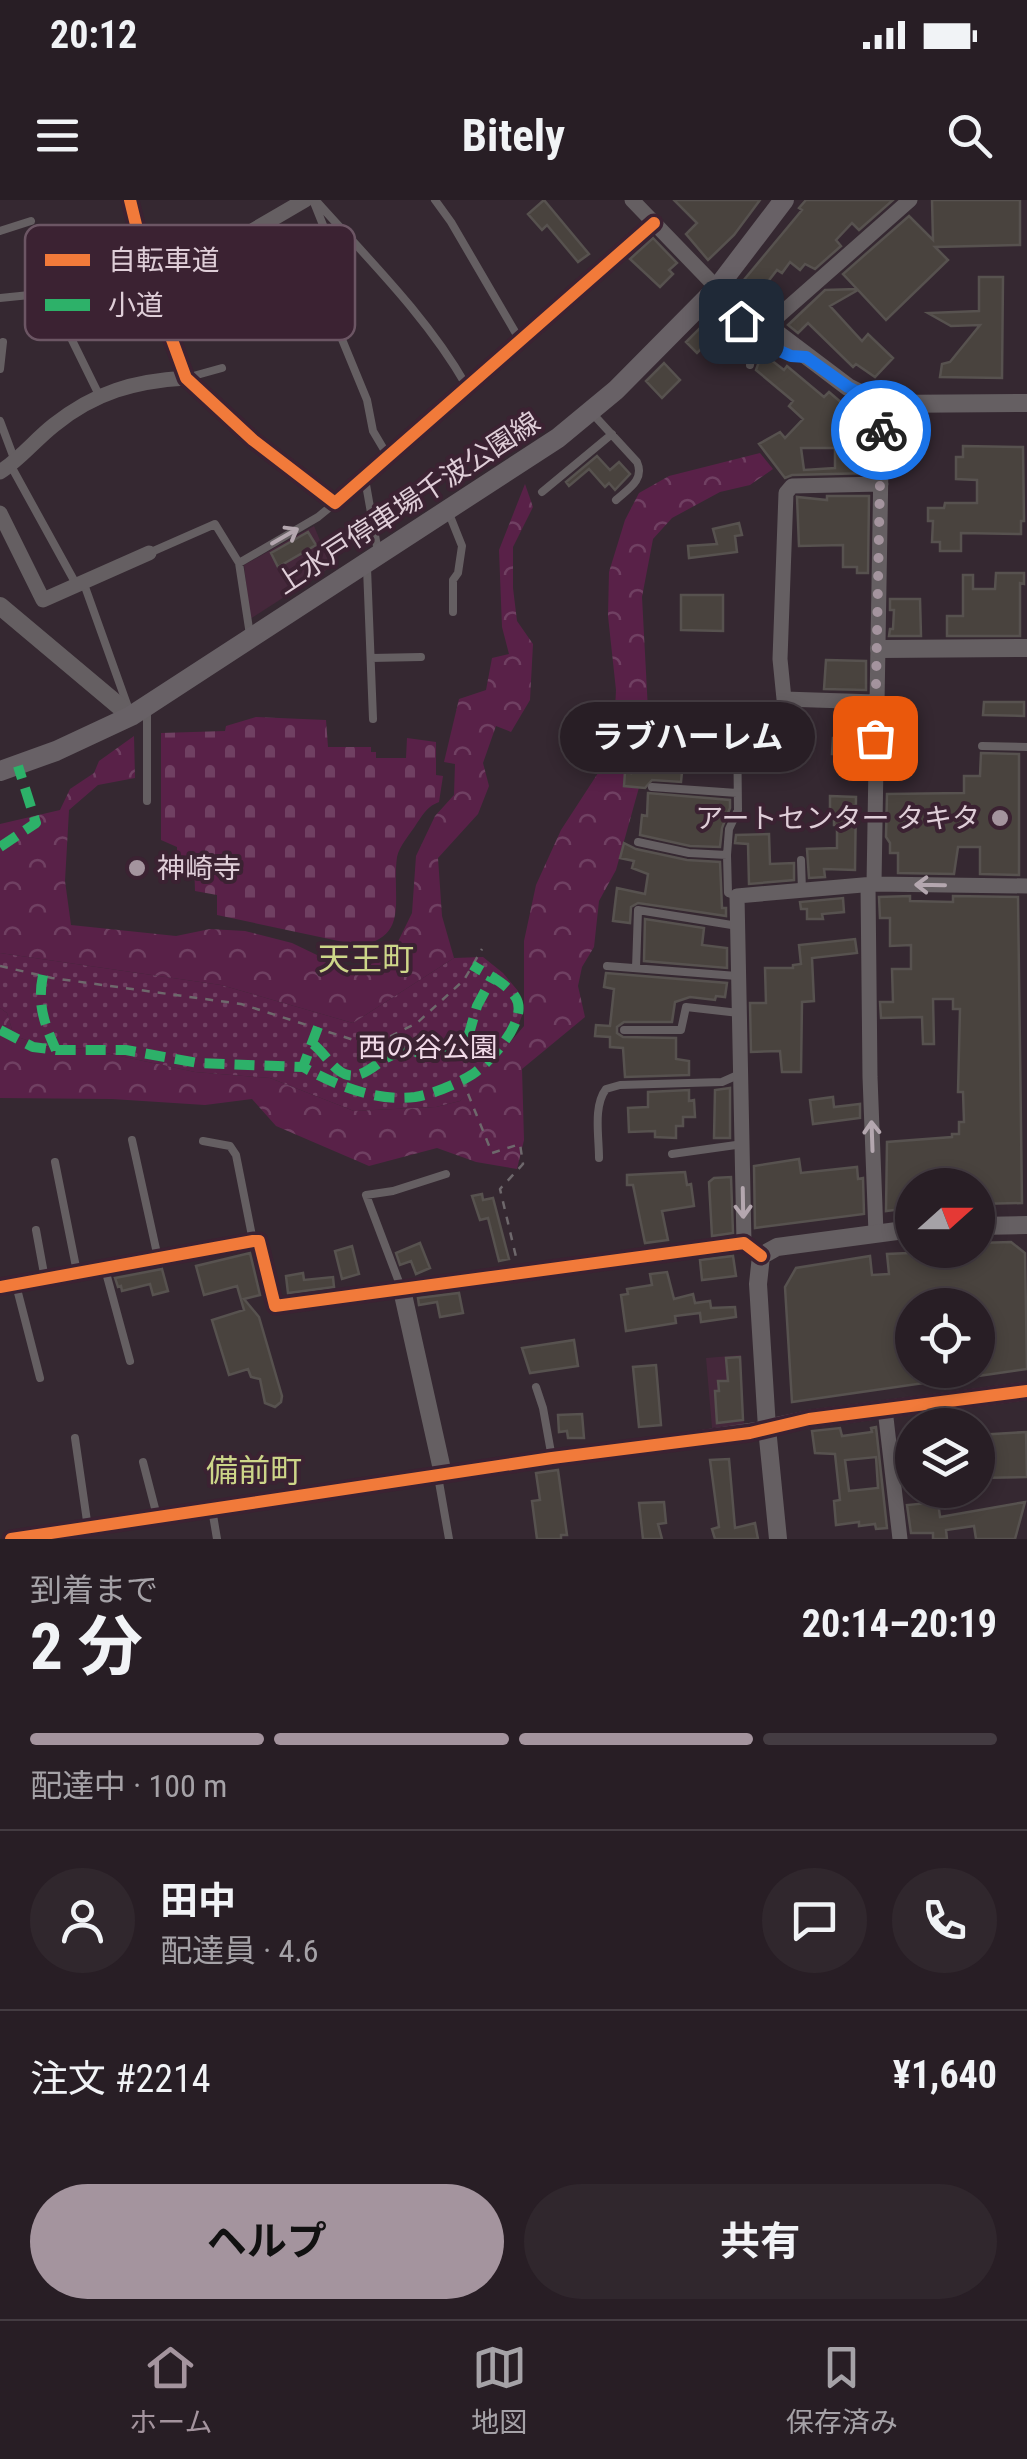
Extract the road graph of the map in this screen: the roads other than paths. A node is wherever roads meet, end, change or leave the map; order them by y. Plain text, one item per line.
1 (130, 200) edge
2 (305, 200) edge
3 (314, 200) edge
4 (435, 200) edge
5 (632, 200) edge
6 (784, 200) edge
7 (910, 200) edge
8 (31, 221) dead end
9 (654, 223) junction
10 (136, 225) edge
11 (262, 225) edge
12 (323, 225) edge
13 (337, 225) edge
14 (0, 232) edge
15 (355, 246) edge
16 (717, 288) junction
17 (25, 295) edge
18 (0, 298) edge
19 (742, 309) junction
20 (766, 328) junction
21 (72, 340) edge
22 (172, 340) edge
23 (343, 340) edge
24 (3, 342) dead end
25 (520, 342) junction
26 (753, 344) junction
27 (806, 357) junction
28 (750, 365) dead end
29 (222, 368) dead end
30 (0, 369) edge
31 (186, 378) junction
32 (468, 389) junction
33 (99, 394) junction
34 (1027, 403) edge
35 (882, 404) junction
36 (591, 412) junction
37 (0, 421) edge
38 (612, 434) junction
39 (389, 458) junction
40 (8, 466) edge
41 (365, 479) junction
42 (881, 484) junction
43 (542, 492) dead end
44 (616, 500) dead end
45 (335, 503) junction
46 (448, 511) junction
47 (0, 512) edge
48 (150, 553) joint
49 (373, 560) junction
50 (239, 563) junction
51 (80, 583) junction
52 (0, 606) edge
53 (453, 612) dead end
54 (251, 639) junction
55 (1027, 648) edge
56 (879, 649) junction
57 (371, 658) junction
58 (421, 658) dead end
59 (876, 702) junction
60 (139, 711) junction
61 (374, 719) dead end
62 (737, 720) dead end
63 (982, 746) dead end
64 (1027, 747) edge
65 (0, 772) edge
66 (652, 787) dead end
67 (738, 794) junction
68 (147, 801) dead end
69 (638, 842) dead end
70 (727, 855) junction
71 (802, 860) dead end
72 (871, 884) junction
73 (1027, 886) edge
74 (802, 891) junction
75 (737, 896) junction
76 (738, 926) junction
77 (606, 966) dead end
78 (636, 968) junction
79 (738, 976) junction
80 (739, 1013) junction
81 (624, 1030) dead end
82 (740, 1074) junction
83 (132, 1140) dead end
84 (203, 1140) dead end
85 (742, 1144) junction
86 (672, 1154) dead end
87 (599, 1158) dead end
88 (55, 1162) dead end
89 (446, 1174) dead end
90 (1027, 1225) edge
91 (995, 1226) edge
92 (36, 1230) dead end
93 (895, 1231) edge
94 (876, 1233) junction
95 (253, 1241) junction
96 (744, 1244) junction
97 (762, 1256) junction
98 (158, 1258) junction
99 (104, 1268) junction
100 (77, 1272) junction
101 (44, 1279) junction
102 (8, 1285) edge
103 (402, 1290) junction
104 (130, 1361) dead end
105 (40, 1378) dead end
106 (536, 1386) dead end
107 (1027, 1390) edge
108 (885, 1409) junction
109 (767, 1428) junction
110 (75, 1438) dead end
111 (552, 1458) junction
112 (143, 1462) dead end
113 (443, 1474) junction
114 (212, 1509) junction
115 (157, 1517) junction
116 (88, 1528) junction
117 (11, 1539) edge
118 (217, 1539) edge
119 (449, 1539) edge
120 (778, 1539) edge
121 (900, 1539) edge

1 - 10 street
2 - 11 street
3 - 12 lane
3 - 13 lane
4 - 25 lane
5 - 9 street
6 - 16 main road, 上水戸停車場千波公園線
7 - 20 street
8 - 14 lane
9 - 16 street
9 - 25 street
15 - 32 lane
16 - 19 street
16 - 36 main road, 上水戸停車場千波公園線
17 - 18 lane
19 - 20 street
19 - 26 lane
20 - 27 street
21 - 33 lane
22 - 31 street
23 - 39 lane
24 - 30 lane
25 - 32 street
26 - 27 lane
26 - 28 lane
27 - 35 street
29 - 31 lane
31 - 33 street
31 - 45 street
32 - 39 street
33 - 40 street
34 - 35 street
35 - 42 street
36 - 38 lane
36 - 46 main road, 上水戸停車場千波公園線
37 - 40 lane
38 - 43 lane
38 - 44 lane
39 - 41 street
40 - 51 lane
41 - 45 street
41 - 49 lane
42 - 56 street
42 - 59 street
50 -> 45 lane
46 - 49 main road, 上水戸停車場千波公園線
46 - 53 lane
47 - 51 street
48 - 50 lane
48 - 51 street
49 - 54 main road, 上水戸停車場千波公園線
49 - 57 lane
50 - 54 lane
51 - 60 lane
52 - 60 street
54 - 60 main road, 上水戸停車場千波公園線
55 - 56 street
56 - 59 street
57 - 58 lane
57 - 61 lane
59 - 72 street
60 - 65 main road, 上水戸停車場千波公園線
60 - 68 lane
62 - 67 lane
63 - 64 lane
66 - 67 lane
67 - 70 lane
69 - 70 lane
70 - 75 lane
71 - 74 lane
73 -> 72 street
72 - 74 street
94 -> 72 street
74 - 75 street
75 - 76 street
76 - 78 lane
76 - 79 street
77 - 78 lane
78 - 79 lane
79 - 80 street
80 - 81 lane
80 - 82 street
82 - 85 street
82 - 87 lane
83 - 98 lane
84 - 95 lane
85 - 86 lane
85 -> 96 street
88 - 100 lane
89 - 103 lane
90 - 91 street
92 - 101 lane
93 - 94 street
94 - 97 street
95 - 98 street
95 - 103 street
96 - 97 street
96 - 103 street
97 - 109 street
98 - 99 street
99 - 100 street
99 - 104 lane
100 - 101 street
101 - 102 street
102 - 105 lane
103 - 113 street
106 - 111 lane
107 - 108 street
108 - 109 street
108 - 121 street
109 - 111 street
109 - 120 street
110 - 116 lane
111 - 113 street
112 - 115 lane
113 - 114 street
113 - 119 lane
114 - 115 street
114 - 118 lane
115 - 116 street
116 - 117 street

